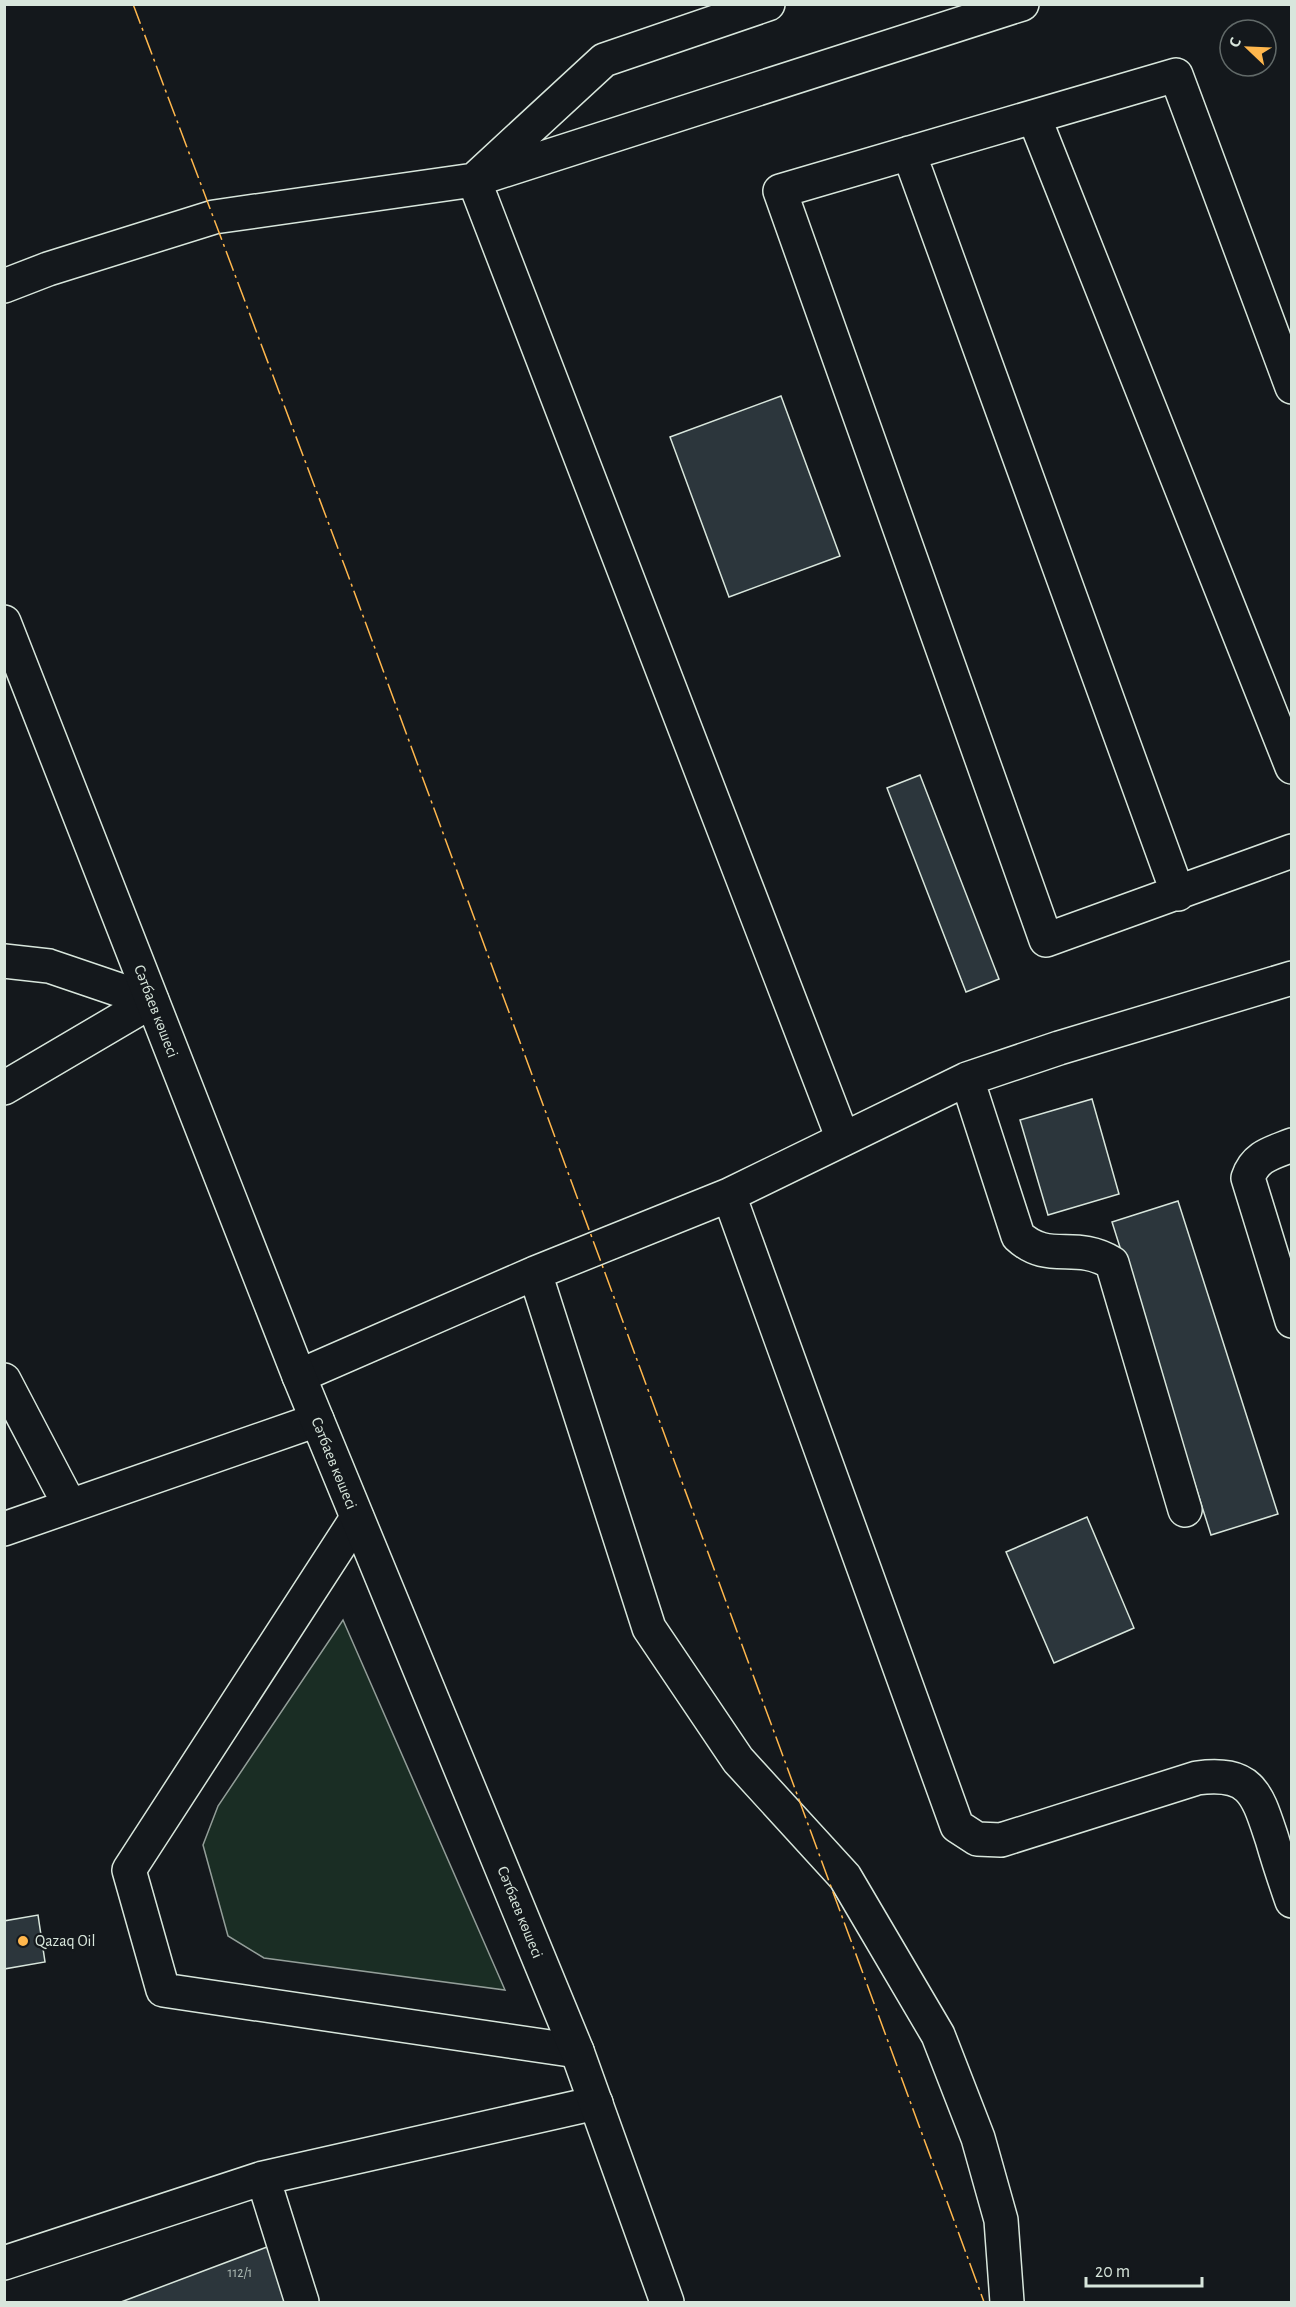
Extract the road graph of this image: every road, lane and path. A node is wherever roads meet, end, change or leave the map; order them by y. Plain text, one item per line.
1 (768, 4) edge
2 (1022, 4) edge
3 (691, 17) edge
4 (1034, 117) junction
5 (909, 153) junction
6 (474, 180) junction
7 (4, 286) edge
8 (1292, 387) edge
9 (4, 622) edge
10 (1292, 767) edge
11 (1292, 851) edge
12 (1178, 894) junction
13 (4, 961) edge
14 (1292, 978) edge
15 (152, 1001) junction
16 (967, 1079) junction
17 (4, 1088) edge
18 (843, 1139) junction
19 (1292, 1145) edge
20 (729, 1195) junction
21 (535, 1273) junction
22 (1292, 1322) edge
23 (299, 1376) junction
24 (4, 1380) edge
25 (317, 1420) junction
26 (70, 1506) junction
27 (1185, 1510) dead end
28 (357, 1518) junction
29 (4, 1529) edge
30 (1292, 1901) edge
31 (578, 2051) junction
32 (596, 2103) junction
33 (263, 2178) junction
34 (4, 2263) edge
35 (302, 2302) edge
36 (667, 2302) edge
37 (1007, 2302) edge

1 - 3 main road
2 - 6 main road
3 - 6 main road
4 - 5 main road
4 - 8 main road
4 - 10 main road
5 - 12 main road
5 - 12 main road
6 - 7 main road
6 - 18 main road
9 - 15 main road, Сәтбаев көшесі
11 - 12 main road
13 - 15 main road
14 - 16 main road
15 - 17 main road
15 - 23 main road, Сәтбаев көшесі
16 - 18 main road
16 - 27 main road
18 - 20 main road
19 - 22 main road
20 - 21 main road
20 - 30 main road
21 - 23 main road
21 - 37 main road
23 - 25 main road, Сәтбаев көшесі
24 - 26 main road
25 - 26 main road
25 - 28 main road, Сәтбаев көшесі
26 - 29 main road
28 - 31 main road, Сәтбаев көшесі
28 - 31 main road
31 - 32 main road, Сәтбаев көшесі
32 - 33 main road
32 - 36 main road, Сәтбаев көшесі
33 - 34 main road
33 - 35 main road

